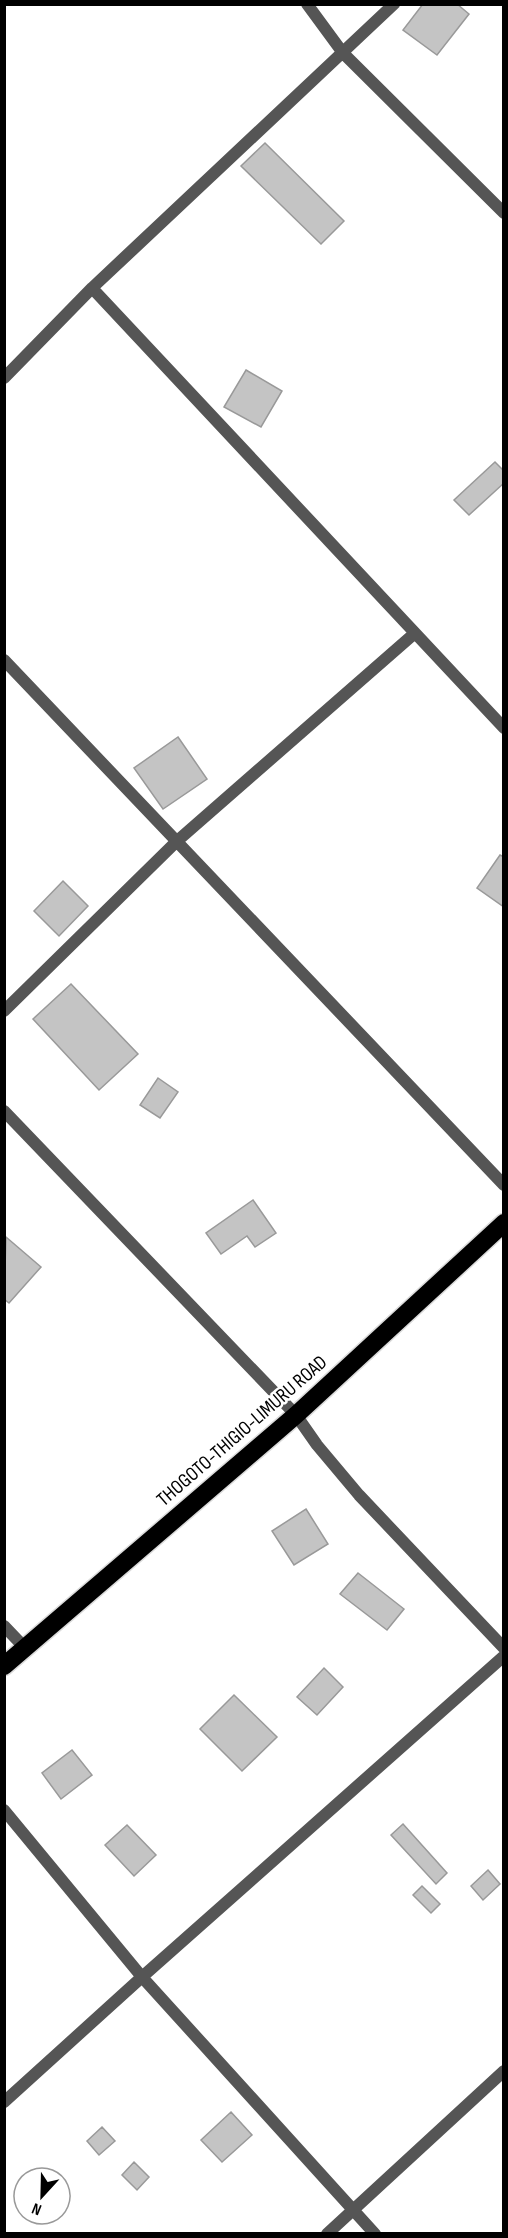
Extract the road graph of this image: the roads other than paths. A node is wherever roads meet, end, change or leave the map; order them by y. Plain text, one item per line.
1 (308, 4) edge
2 (394, 4) edge
3 (343, 53) junction
4 (504, 213) edge
5 (92, 288) junction
6 (4, 378) edge
7 (415, 633) junction
8 (4, 660) edge
9 (504, 728) edge
10 (176, 842) junction
11 (4, 1011) edge
12 (4, 1111) edge
13 (504, 1185) edge
14 (504, 1223) edge
15 (297, 1415) junction
16 (4, 1626) edge
17 (25, 1648) junction
18 (504, 1648) edge
19 (504, 1656) edge
20 (4, 1666) edge
21 (4, 1810) edge
22 (142, 1977) junction
23 (504, 2071) edge
24 (4, 2102) edge
25 (353, 2209) junction
26 (327, 2234) edge
27 (375, 2234) edge

1 - 3 street
2 - 3 street
3 - 4 street
3 - 5 street
5 - 6 street
5 - 7 street
7 - 9 street
7 - 10 street
8 - 10 street
10 - 11 street
10 - 13 street
12 - 15 street
14 - 15 highway, THOGOTO-THIGIO-LIMURU ROAD
15 - 17 highway, THOGOTO-THIGIO-LIMURU ROAD
15 - 18 street
16 - 17 street
17 - 20 highway, THOGOTO-THIGIO-LIMURU ROAD
19 - 22 street
21 - 22 street
22 - 24 street
22 - 25 street
23 - 25 street
25 - 26 street
25 - 27 street

